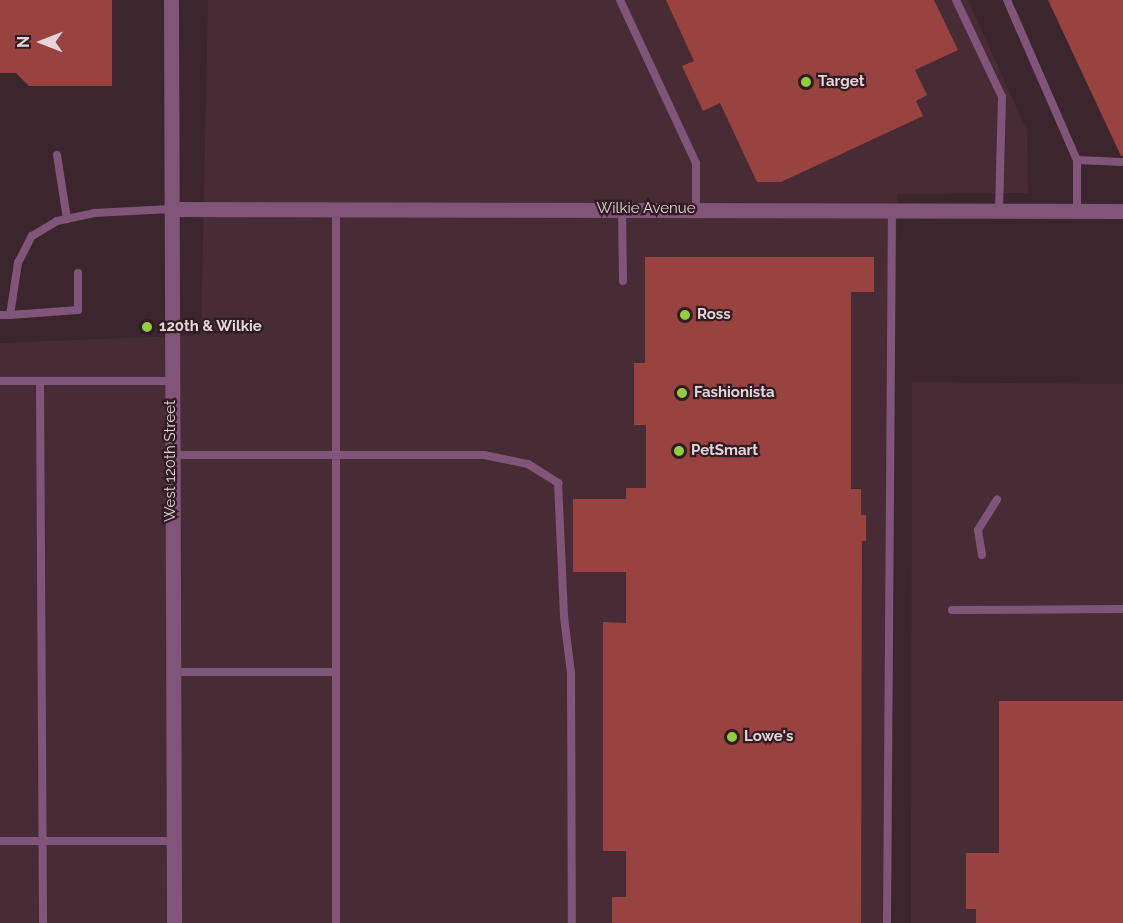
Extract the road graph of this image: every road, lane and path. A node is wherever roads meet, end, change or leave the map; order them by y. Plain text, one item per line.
1 (171, 0) edge
2 (620, 0) edge
3 (956, 0) edge
4 (1007, 0) edge
5 (57, 155) dead end
6 (1077, 160) junction
7 (1123, 162) edge
8 (336, 208) junction
9 (696, 208) junction
10 (170, 209) junction
11 (622, 209) junction
12 (892, 210) junction
13 (999, 210) junction
14 (1077, 210) junction
15 (1123, 211) edge
16 (67, 219) junction
17 (78, 273) dead end
18 (623, 281) dead end
19 (0, 315) edge
20 (10, 315) junction
21 (0, 381) edge
22 (40, 381) junction
23 (171, 381) junction
24 (171, 455) junction
25 (336, 456) junction
26 (998, 500) dead end
27 (982, 555) dead end
28 (1123, 609) edge
29 (952, 610) dead end
30 (172, 672) junction
31 (336, 672) junction
32 (0, 841) edge
33 (42, 841) junction
34 (173, 841) junction
35 (43, 923) edge
36 (174, 923) edge
37 (336, 923) edge
38 (572, 923) edge
39 (887, 923) edge

1 - 10 street, West 120th Street
2 - 9 lane
3 - 13 lane
4 - 6 lane
5 - 16 lane
6 - 7 lane
6 - 14 lane
8 - 10 street, Wilkie Avenue
8 - 11 street, Wilkie Avenue
8 - 25 lane
9 - 11 street, Wilkie Avenue
9 - 12 street, Wilkie Avenue
10 - 16 lane
10 - 23 street, West 120th Street
11 - 18 lane
12 - 13 street, Wilkie Avenue
12 - 39 lane
13 - 14 street, Wilkie Avenue
14 - 15 street, Wilkie Avenue
16 - 20 lane
17 - 20 lane
19 - 20 lane
21 - 22 lane
22 - 23 lane
22 - 33 lane
23 - 24 street, West 120th Street
24 - 25 lane
24 - 30 street, West 120th Street
25 - 31 lane
25 - 38 lane
26 - 27 lane
28 - 29 lane
30 - 31 lane
30 - 34 street, West 120th Street
31 - 37 lane
32 - 33 lane
33 - 34 lane
33 - 35 lane
34 - 36 street, West 120th Street

